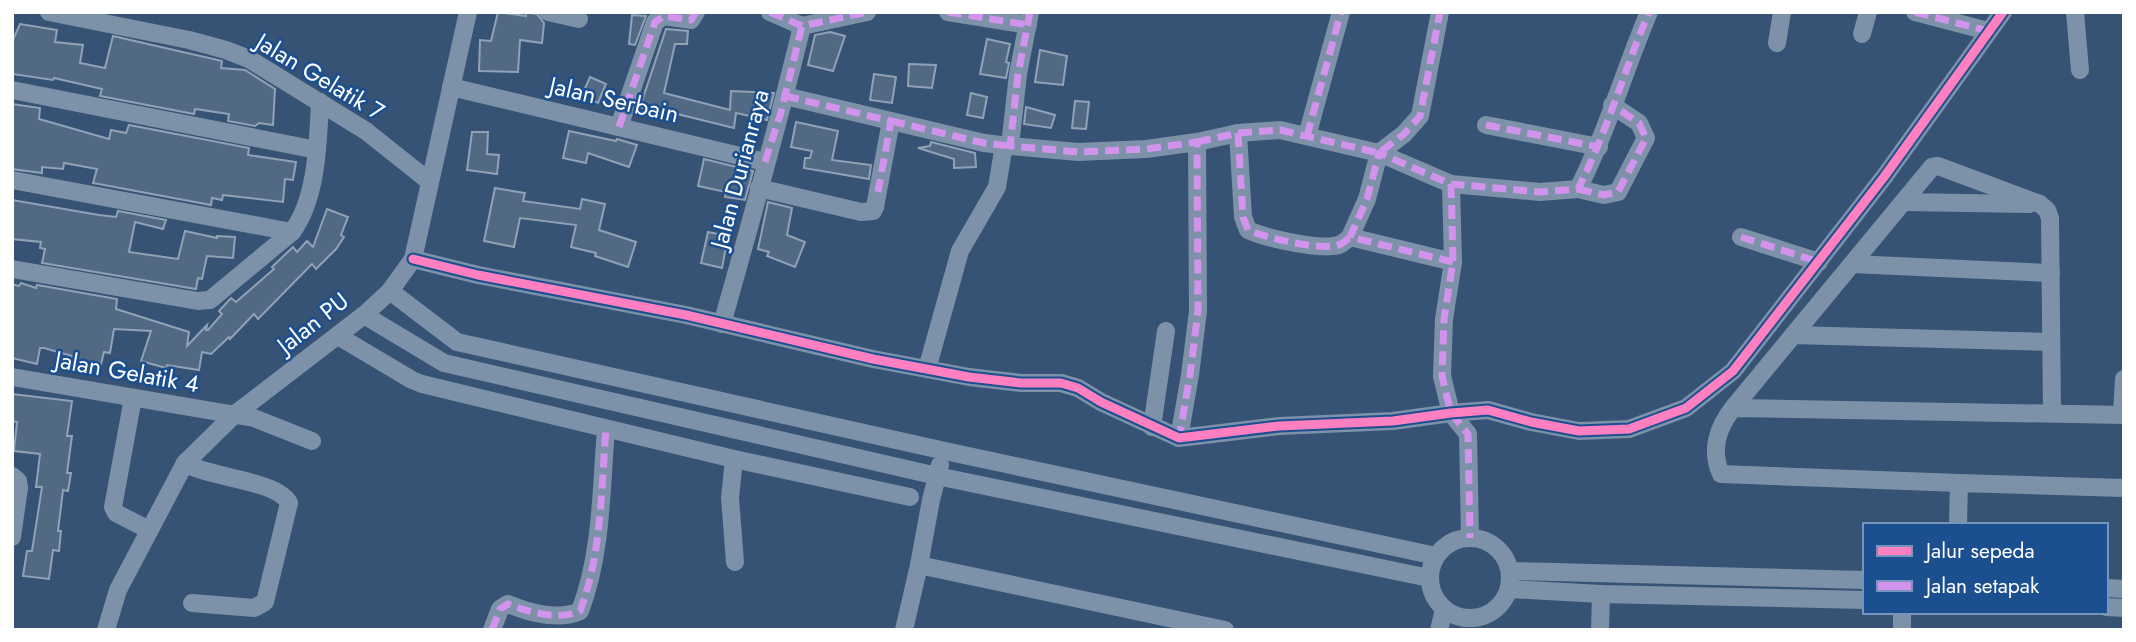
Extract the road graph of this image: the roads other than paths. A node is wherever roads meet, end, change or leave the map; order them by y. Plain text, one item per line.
1 (49, 12) edge
2 (468, 12) edge
3 (548, 12) edge
4 (696, 12) edge
5 (770, 12) edge
6 (867, 12) edge
7 (948, 12) edge
8 (1341, 12) edge
9 (1440, 12) edge
10 (1649, 12) edge
11 (1782, 12) edge
12 (1868, 12) edge
13 (1915, 12) edge
14 (2003, 12) edge
15 (2075, 12) edge
16 (579, 19) dead end
17 (1029, 19) edge
18 (802, 26) junction
19 (1988, 31) junction
20 (1862, 34) dead end
21 (1777, 43) dead end
22 (2080, 70) dead end
23 (451, 87) junction
24 (12, 90) edge
25 (785, 96) junction
26 (320, 102) junction
27 (1612, 105) junction
28 (891, 121) junction
29 (1486, 125) dead end
30 (620, 127) junction
31 (1238, 133) junction
32 (1307, 136) junction
33 (1197, 142) junction
34 (1007, 146) junction
35 (1598, 147) junction
36 (317, 150) junction
37 (1379, 153) junction
38 (765, 162) junction
39 (12, 180) edge
40 (430, 182) junction
41 (1451, 184) junction
42 (759, 188) junction
43 (1578, 189) junction
44 (1903, 202) junction
45 (2040, 204) junction
46 (292, 232) junction
47 (1350, 237) junction
48 (1741, 237) dead end
49 (413, 259) junction
50 (1453, 262) junction
51 (1819, 262) junction
52 (1852, 264) junction
53 (12, 269) edge
54 (2051, 273) junction
55 (390, 291) junction
56 (365, 315) junction
57 (722, 324) junction
58 (1166, 331) dead end
59 (1793, 335) junction
60 (338, 336) junction
61 (2051, 342) junction
62 (927, 369) junction
63 (12, 377) edge
64 (2124, 379) edge
65 (133, 398) junction
66 (1733, 408) junction
67 (2052, 412) junction
68 (1451, 413) junction
69 (234, 415) junction
70 (2123, 415) edge
71 (1152, 427) junction
72 (606, 429) junction
73 (1179, 438) junction
74 (312, 441) dead end
75 (945, 451) junction
76 (734, 459) junction
77 (185, 463) junction
78 (12, 476) edge
79 (937, 476) junction
80 (1959, 483) junction
81 (2124, 488) edge
82 (910, 497) dead end
83 (1958, 523) edge
84 (149, 530) junction
85 (12, 537) edge
86 (1470, 538) junction
87 (1436, 556) junction
88 (735, 562) dead end
89 (919, 565) junction
90 (1430, 578) junction
91 (1510, 580) junction
92 (1863, 580) edge
93 (1601, 593) junction
94 (1863, 600) edge
95 (192, 603) dead end
96 (1444, 609) junction
97 (1487, 623) edge
98 (106, 630) edge
99 (492, 630) edge
100 (904, 630) edge
101 (1225, 630) edge
102 (1439, 630) edge
103 (1600, 630) edge

1 - 26 street, Jalan Gelatik 7
2 - 23 street, Jalan PU
3 - 16 street
4 - 30 street
5 - 18 street
6 - 18 street
7 - 17 street
8 - 32 street
9 - 37 street
10 - 27 street
11 - 21 street
12 - 20 street
13 - 19 street
14 - 19 street
15 - 22 street
17 - 34 street
18 - 25 street, Jalan Durianraya
19 - 51 street
23 - 30 street, Jalan Serbain
23 - 40 street, Jalan PU
24 - 36 street
25 - 28 street
25 - 38 street, Jalan Durianraya
26 - 36 street
26 - 40 street, Jalan Gelatik 7
27 - 35 street
27 - 43 street
28 - 34 street
28 - 42 street
29 - 35 street
30 - 38 street, Jalan Serbain
31 - 32 street
31 - 33 street
31 - 47 street
32 - 37 street
33 - 34 street
33 - 73 street
34 - 62 street
35 - 43 street
36 - 46 street
37 - 41 street
37 - 47 street
38 - 42 street, Jalan Durianraya
39 - 46 street
40 - 49 street, Jalan PU
41 - 43 street
41 - 50 street
42 - 57 street, Jalan Durianraya
44 - 45 street
44 - 45 street
44 - 52 street
45 - 54 street
46 - 53 street
47 - 50 street
48 - 51 street
49 - 55 street, Jalan PU
49 - 57 street
50 - 68 street
51 - 68 street
52 - 54 street
52 - 59 street
54 - 61 street
55 - 56 street, Jalan PU
55 - 75 street
56 - 60 street, Jalan PU
56 - 79 street
57 - 62 street
58 - 71 street
59 - 61 street
59 - 66 street
60 - 69 street, Jalan PU
60 - 72 street
61 - 67 street
62 - 71 street
63 - 65 street, Jalan Gelatik 4
64 - 70 street
65 - 69 street, Jalan Gelatik 4
65 - 84 street
66 - 67 street
66 - 80 street
67 - 70 street
68 - 73 street
68 - 86 street
69 - 74 street, Jalan Gelatik 4
69 - 77 street, Jalan PU
71 - 73 street
72 - 76 street
72 - 99 street
75 - 79 street
75 - 87 street
76 - 82 street
76 - 88 street
77 - 84 street, Jalan PU
77 - 95 street
78 - 85 street
79 - 89 street
79 - 90 street
80 - 81 street
80 - 83 street
84 - 98 street, Jalan PU
86 - 87 street
86 - 91 street
87 - 90 street
89 - 100 street
89 - 101 street
90 - 96 street
91 - 92 street
91 - 93 street
91 - 97 street
93 - 94 street
93 - 103 street
96 - 97 street
96 - 102 street

